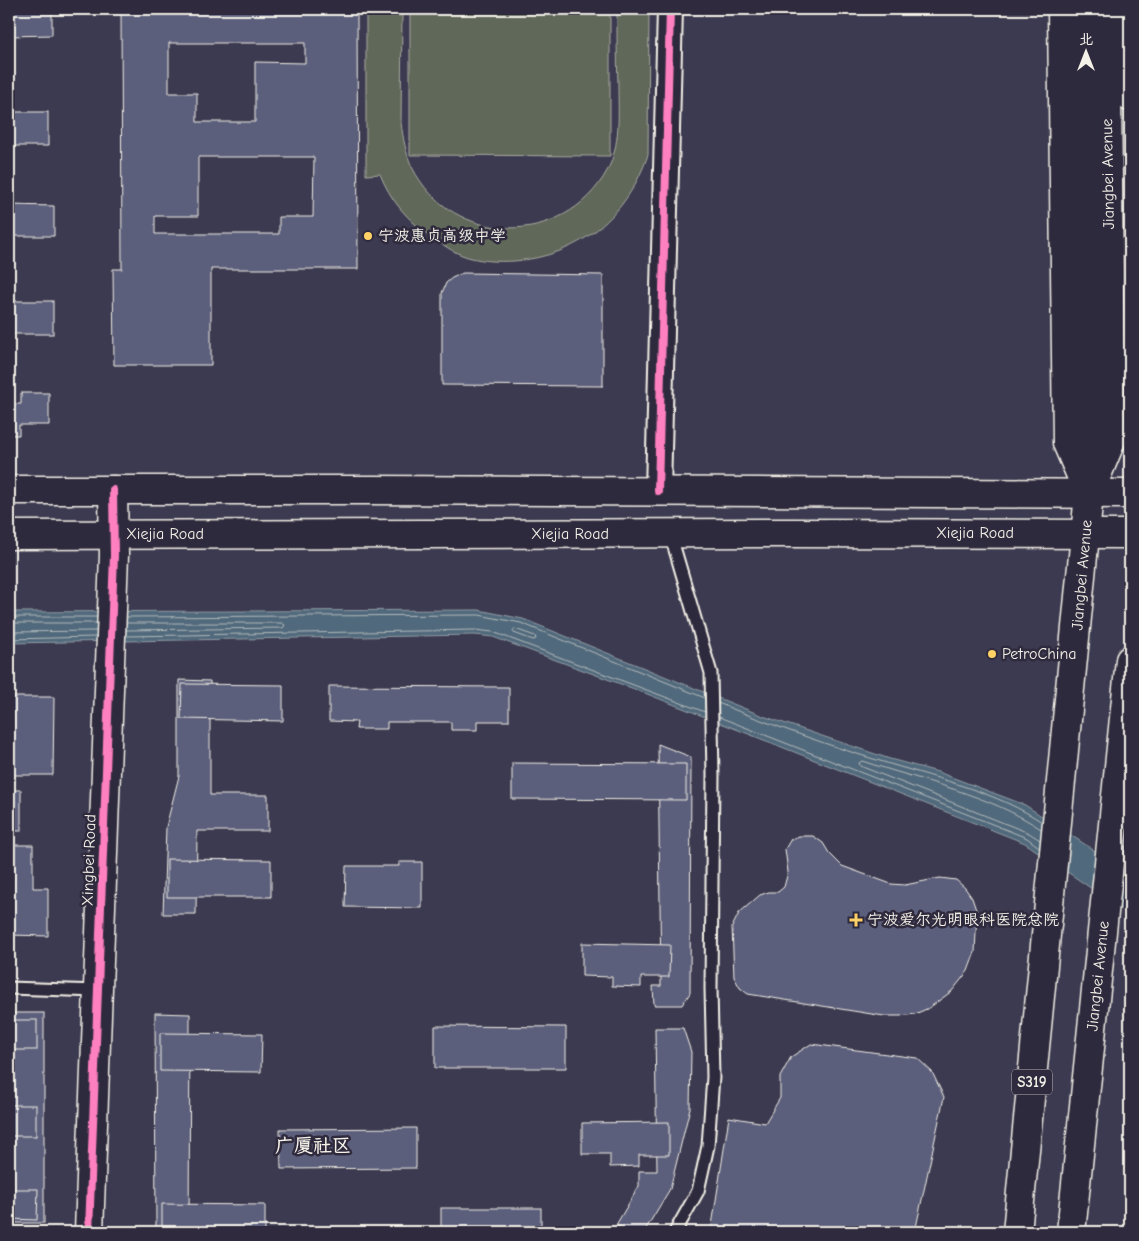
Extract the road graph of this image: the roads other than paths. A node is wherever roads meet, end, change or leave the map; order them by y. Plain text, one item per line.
1 (670, 9) edge
2 (1062, 9) edge
3 (1086, 9) edge
4 (1106, 9) edge
5 (1128, 9) edge
6 (1130, 96) edge
7 (9, 490) edge
8 (113, 490) junction
9 (658, 491) junction
10 (1089, 494) junction
11 (1130, 494) edge
12 (670, 533) junction
13 (1086, 533) junction
14 (1130, 534) edge
15 (9, 535) edge
16 (114, 545) junction
17 (1130, 660) edge
18 (9, 988) edge
19 (98, 991) junction
20 (89, 1232) edge
21 (675, 1232) edge
22 (1017, 1232) edge
23 (1071, 1232) edge

1 - 9 street
2 - 10 main road
3 - 10 main road
4 - 10 main road, Jiangbei Avenue
5 - 6 main road
7 - 8 main road
8 - 9 main road
8 - 16 main road, Xingbei Road
9 - 10 main road
10 - 11 main road
10 - 13 main road, Jiangbei Avenue
12 - 13 main road, Xiejia Road
12 - 16 main road, Xiejia Road
12 - 21 lane
13 - 14 main road, Xiejia Road
13 - 22 main road, Jiangbei Avenue / S319
15 - 16 main road, Xiejia Road
16 - 19 main road, Xingbei Road
17 - 23 main road, Jiangbei Avenue
18 - 19 lane
19 - 20 main road, Xingbei Road

